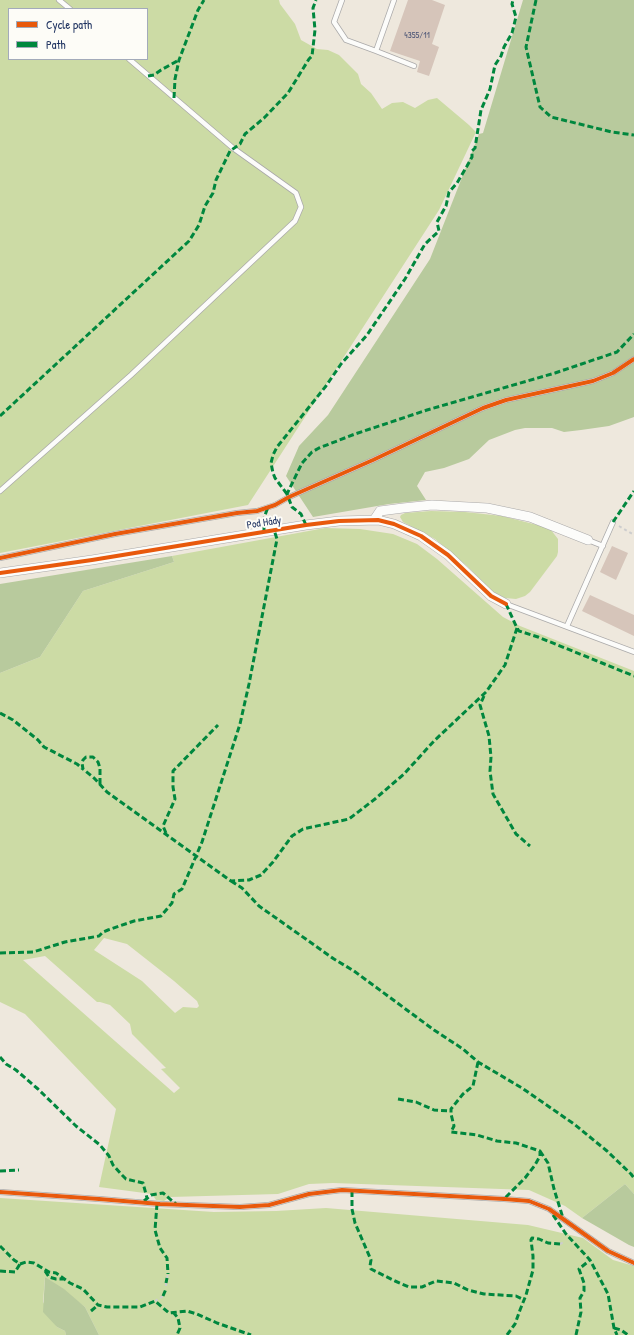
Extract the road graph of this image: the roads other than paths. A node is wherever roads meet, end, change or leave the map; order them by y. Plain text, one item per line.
1 (59, 0) edge
2 (342, 0) edge
3 (394, 0) edge
4 (69, 8) edge
5 (376, 51) junction
6 (130, 60) edge
7 (414, 66) dead end
8 (634, 358) edge
9 (0, 491) edge
10 (374, 520) junction
11 (613, 522) road end
12 (588, 540) joint
13 (603, 546) junction
14 (0, 558) edge
15 (0, 573) edge
16 (506, 604) joint
17 (567, 626) junction
18 (634, 652) edge
19 (0, 1192) edge
20 (634, 1263) edge

1 - 4 lane
2 - 5 lane
3 - 5 lane
5 - 7 lane
6 - 9 lane
8 - 14 lane
10 - 12 street
10 - 15 street, Pod Hády
10 - 16 street, Pod Hády
11 - 13 lane
12 - 13 lane
13 - 17 lane
16 - 17 lane
17 - 18 lane
19 - 20 lane

